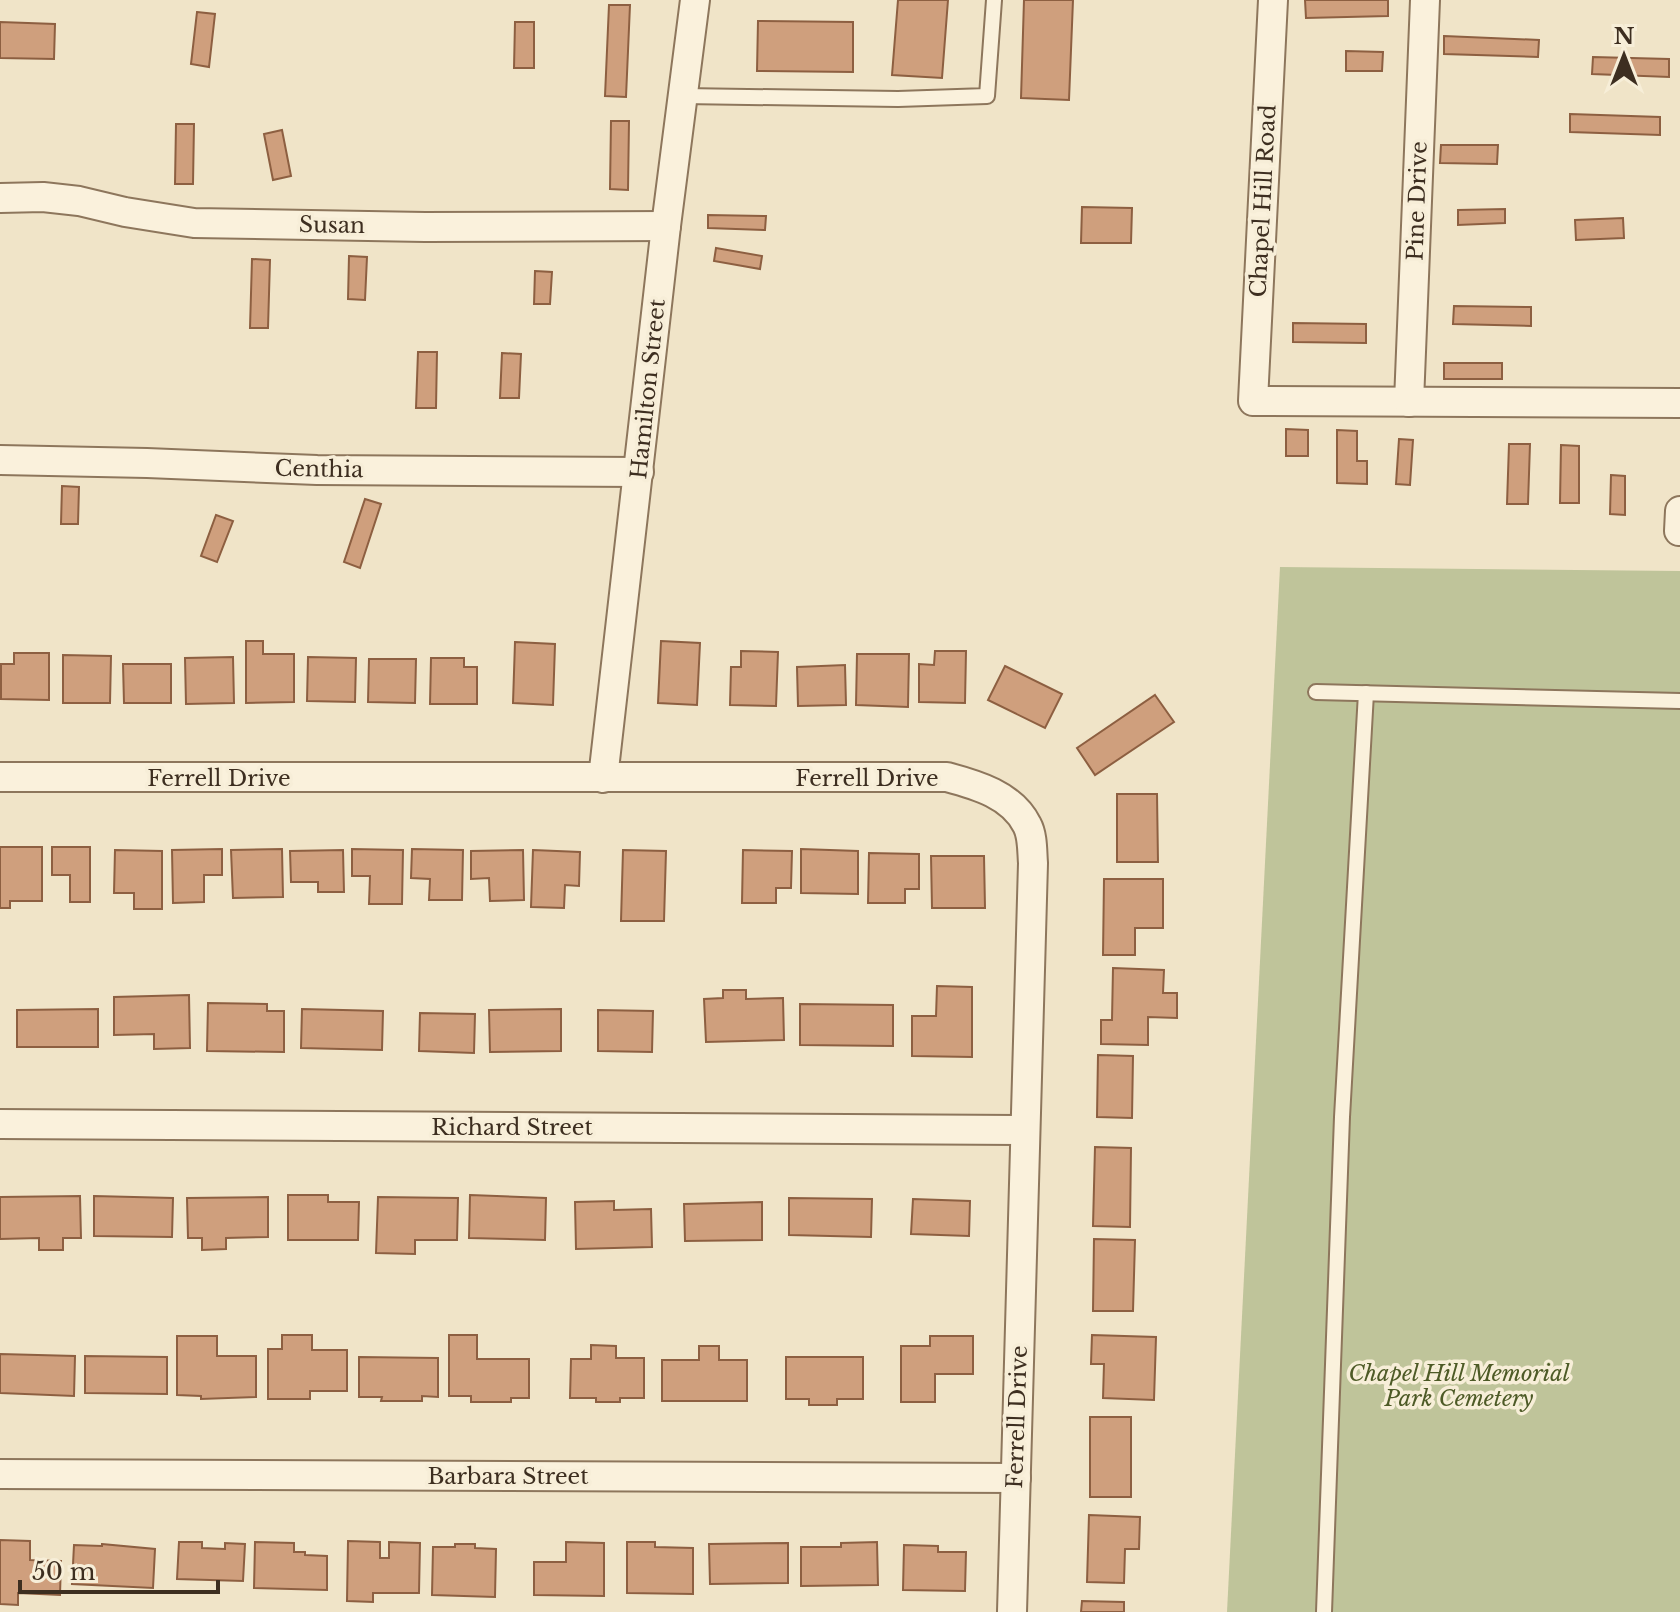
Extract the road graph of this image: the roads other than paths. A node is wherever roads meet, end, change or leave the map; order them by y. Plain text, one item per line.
1 (695, 0) edge
2 (994, 0) edge
3 (1273, 0) edge
4 (1425, 0) edge
5 (683, 96) junction
6 (0, 198) edge
7 (666, 226) junction
8 (1409, 402) junction
9 (1680, 403) edge
10 (0, 460) edge
11 (639, 472) junction
12 (1680, 511) edge
13 (1679, 531) edge
14 (1316, 692) dead end
15 (1366, 693) junction
16 (1680, 701) edge
17 (0, 777) edge
18 (603, 778) junction
19 (0, 1124) edge
20 (1025, 1130) junction
21 (0, 1474) edge
22 (1016, 1478) junction
23 (1012, 1612) edge
24 (1324, 1612) edge

1 - 5 street, Hamilton Street
2 - 5 lane
3 - 8 street, Chapel Hill Road
4 - 8 street, Pine Drive
5 - 7 street, Hamilton Street
6 - 7 street, Susan
7 - 11 street, Hamilton Street
8 - 9 street
10 - 11 street, Centhia
11 - 18 street, Hamilton Street
12 - 13 street
14 - 15 lane
15 - 16 lane
15 - 24 lane
17 - 18 street, Ferrell Drive
18 - 20 street, Ferrell Drive
19 - 20 street, Richard Street
20 - 22 street, Ferrell Drive
21 - 22 street, Barbara Street
22 - 23 street, Ferrell Drive

